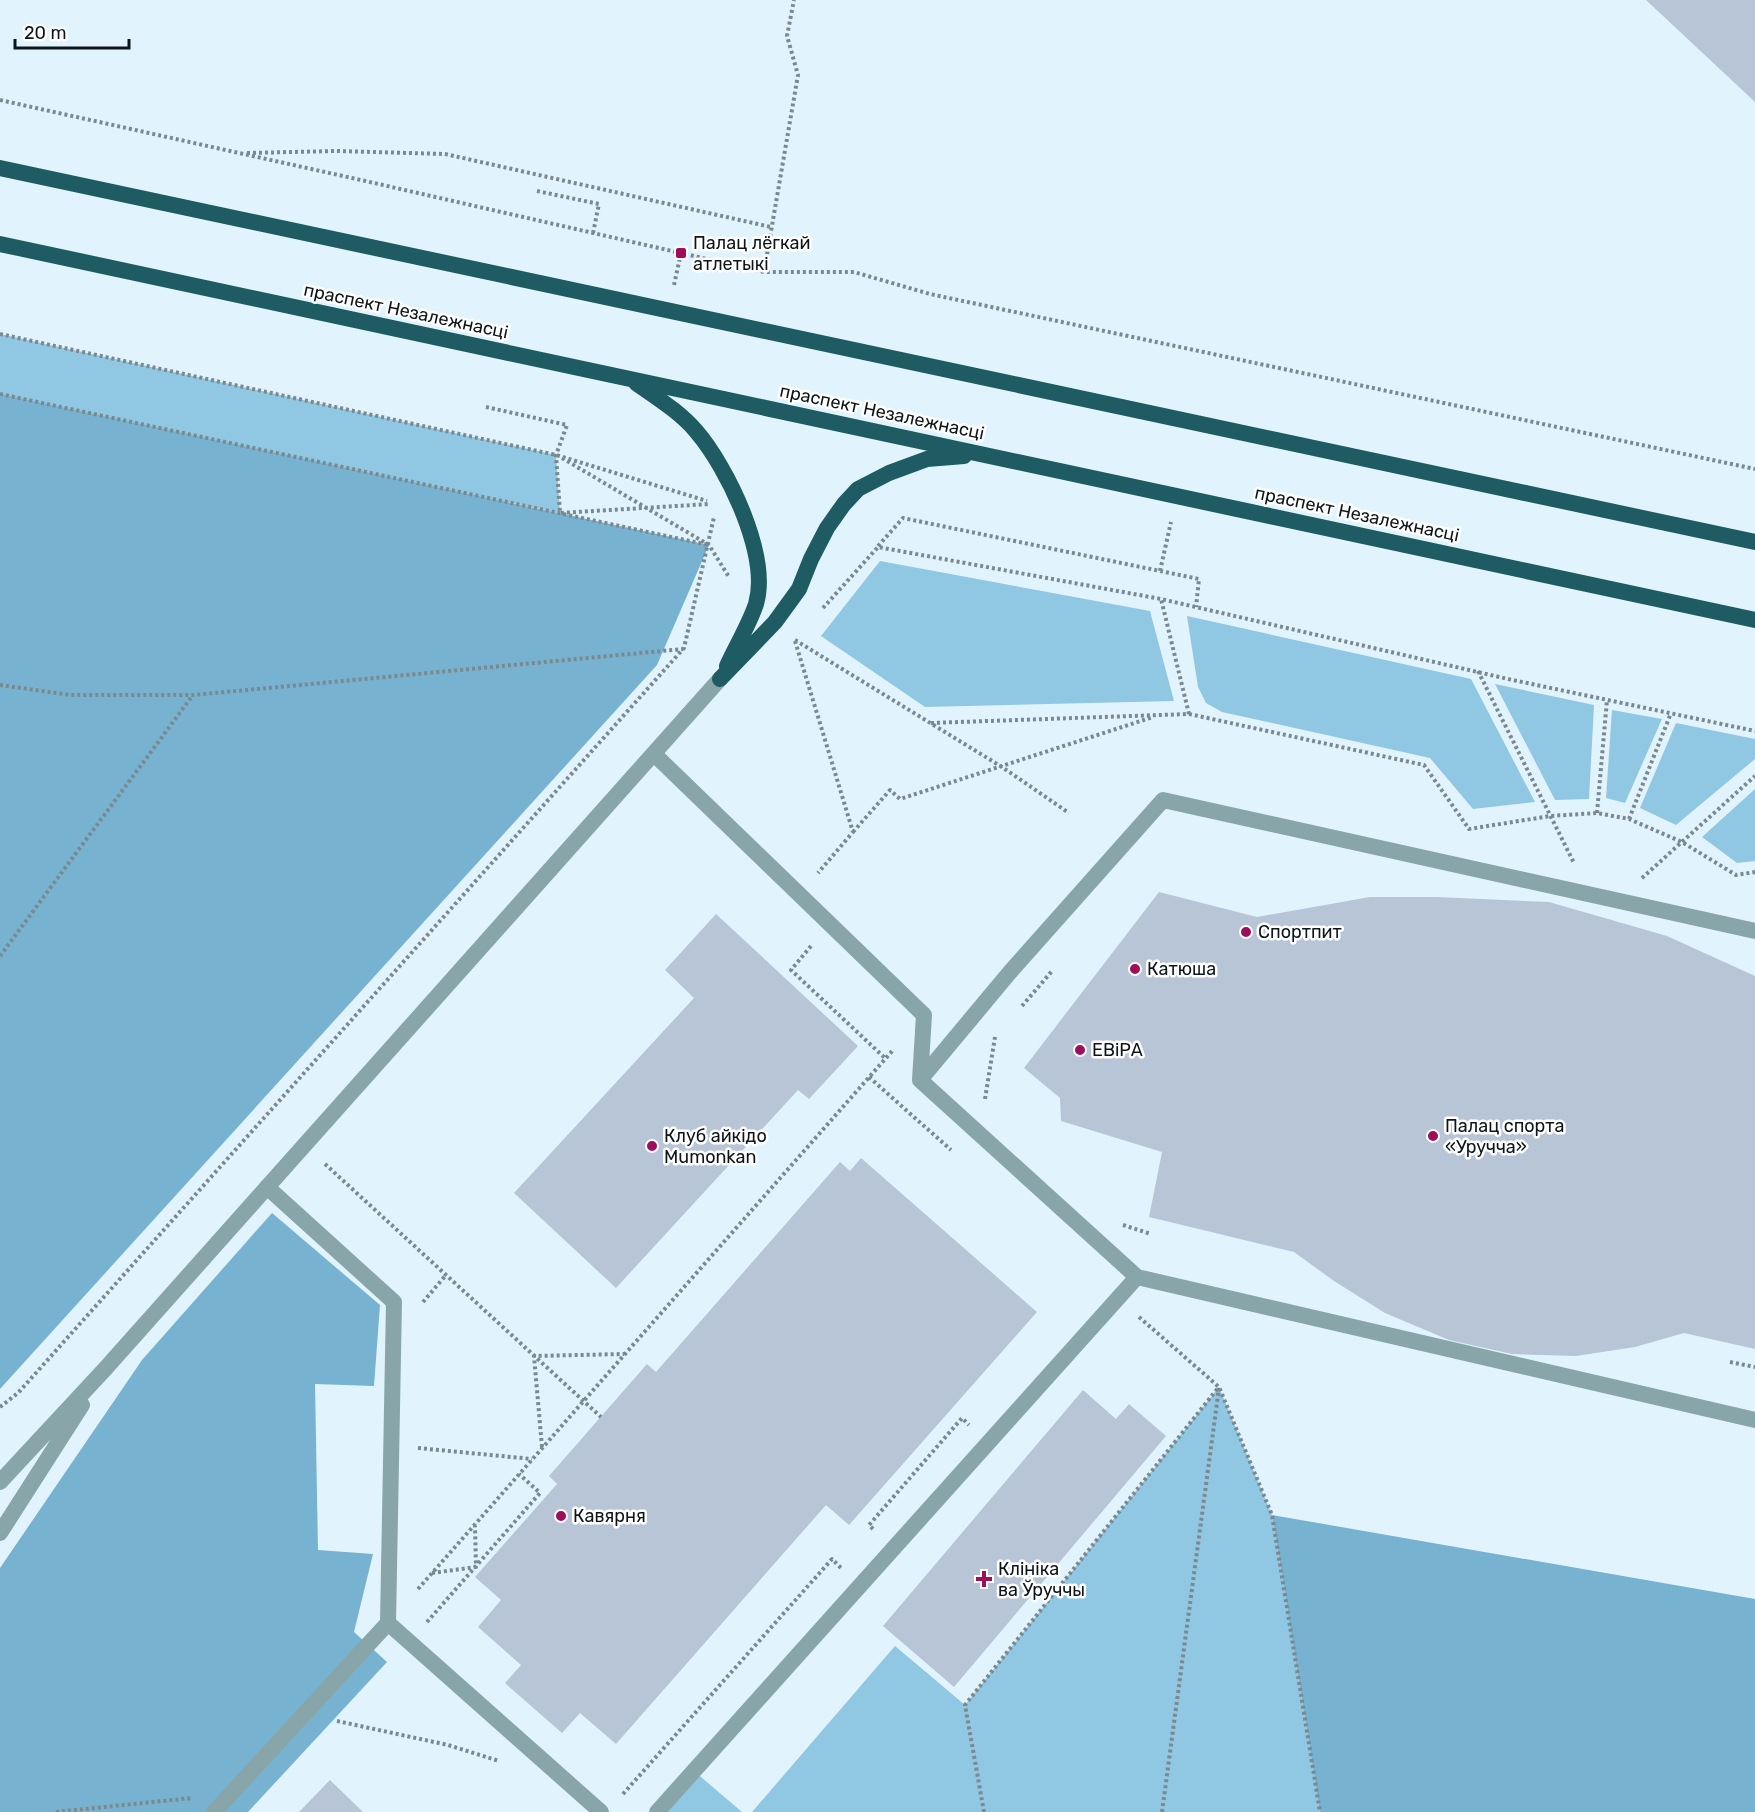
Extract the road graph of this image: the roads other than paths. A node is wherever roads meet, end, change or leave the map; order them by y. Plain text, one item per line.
1 (0, 168) edge
2 (0, 244) edge
3 (627, 377) junction
4 (983, 454) junction
5 (1755, 542) edge
6 (1755, 620) edge
7 (720, 679) junction
8 (654, 754) junction
9 (1755, 931) edge
10 (920, 1080) junction
11 (267, 1187) junction
12 (1137, 1277) junction
13 (105, 1369) junction
14 (1755, 1420) edge
15 (0, 1482) edge
16 (0, 1533) edge
17 (388, 1623) junction
18 (214, 1812) edge
19 (601, 1812) edge
20 (657, 1812) edge

1 - 5 highway
2 - 3 highway, праспект Незалежнасці
3 - 4 highway, праспект Незалежнасці
3 - 7 highway
4 - 6 highway, праспект Незалежнасці
4 - 7 highway
7 - 8 street
8 - 10 street
8 - 11 street
9 - 10 street
10 - 12 street
11 - 13 street
11 - 17 street
12 - 14 street
12 - 20 street
13 - 15 street
13 - 16 street
17 - 18 street
17 - 19 street

